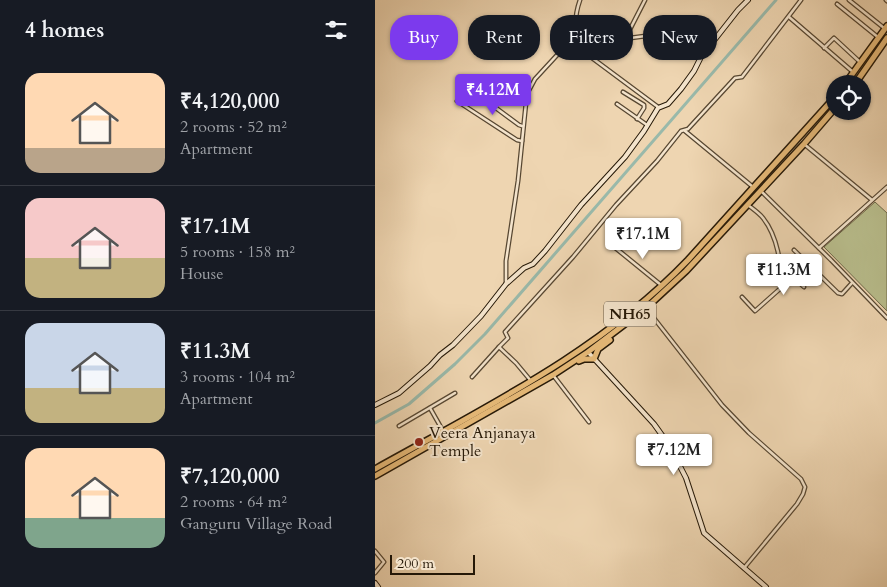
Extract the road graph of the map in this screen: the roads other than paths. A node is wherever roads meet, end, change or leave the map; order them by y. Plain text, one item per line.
1 (580, 0) edge
2 (645, 0) edge
3 (748, 0) edge
4 (801, 0) edge
5 (849, 0) edge
6 (837, 4) dead end
7 (577, 15) edge
8 (789, 17) junction
9 (633, 23) edge
10 (886, 27) edge
11 (879, 38) junction
12 (887, 38) edge
13 (824, 48) junction
14 (553, 60) edge
15 (594, 60) edge
16 (861, 63) junction
17 (854, 73) joint
18 (861, 75) edge
19 (469, 88) dead end
20 (623, 92) dead end
21 (457, 102) dead end
22 (617, 104) dead end
23 (826, 107) edge
24 (658, 108) junction
25 (826, 118) edge
26 (637, 119) junction
27 (648, 125) junction
28 (523, 126) junction
29 (685, 131) junction
30 (521, 141) junction
31 (804, 144) junction
32 (887, 187) edge
33 (753, 188) junction
34 (761, 191) junction
35 (872, 200) junction
36 (748, 204) junction
37 (613, 246) dead end
38 (819, 248) junction
39 (795, 250) dead end
40 (781, 266) junction
41 (853, 282) junction
42 (506, 284) junction
43 (662, 286) junction
44 (804, 286) dead end
45 (742, 297) dead end
46 (646, 308) junction
47 (887, 318) edge
48 (625, 325) junction
49 (499, 347) junction
50 (588, 352) junction
51 (594, 359) junction
52 (546, 373) junction
53 (556, 373) junction
54 (473, 378) dead end
55 (531, 381) junction
56 (455, 393) dead end
57 (375, 405) edge
58 (430, 408) junction
59 (589, 422) dead end
60 (399, 426) dead end
61 (443, 430) junction
62 (375, 469) edge
63 (375, 476) edge
64 (375, 551) edge
65 (744, 568) junction
66 (375, 573) edge
67 (375, 583) edge
68 (379, 587) edge
69 (766, 587) edge

1 - 7 street
2 - 9 street
3 - 24 street
4 - 8 street
5 - 10 street
6 - 11 street
8 - 13 street
8 - 29 street
10 - 11 highway
11 - 16 highway
12 - 18 highway
13 - 16 street
13 - 17 street
14 - 28 street
15 - 24 street
16 - 17 highway
19 - 28 street
20 - 26 street
21 - 30 street
22 - 26 street
23 - 33 highway, NH65
24 - 27 street
25 - 31 highway, NH65
26 - 27 street
27 - 42 street
28 - 30 street
29 - 33 street
29 - 49 street
30 - 42 street
31 - 34 highway, NH65
31 - 35 street
32 - 35 street
33 - 43 highway, NH65
34 - 36 highway, NH65
34 - 38 street
35 - 38 street
36 - 40 street
36 - 46 highway, NH65
37 - 43 street
38 - 41 street
39 - 41 street
40 - 44 street
40 - 45 street
41 - 47 street
42 - 57 street
43 - 52 highway, NH65
46 - 48 highway, NH65
46 - 65 street
48 - 50 highway, NH65
48 - 51 highway
49 - 54 street
49 - 55 street
50 - 51 street
50 - 52 highway
50 - 53 highway, NH65
51 - 53 highway
51 - 65 street
52 - 55 highway, NH65
53 - 59 street
53 - 63 highway, NH65
55 - 61 highway, NH65
56 - 58 street
58 - 60 street
58 - 61 street
61 - 62 highway, NH65
64 - 66 street
65 - 69 street
67 - 68 street

